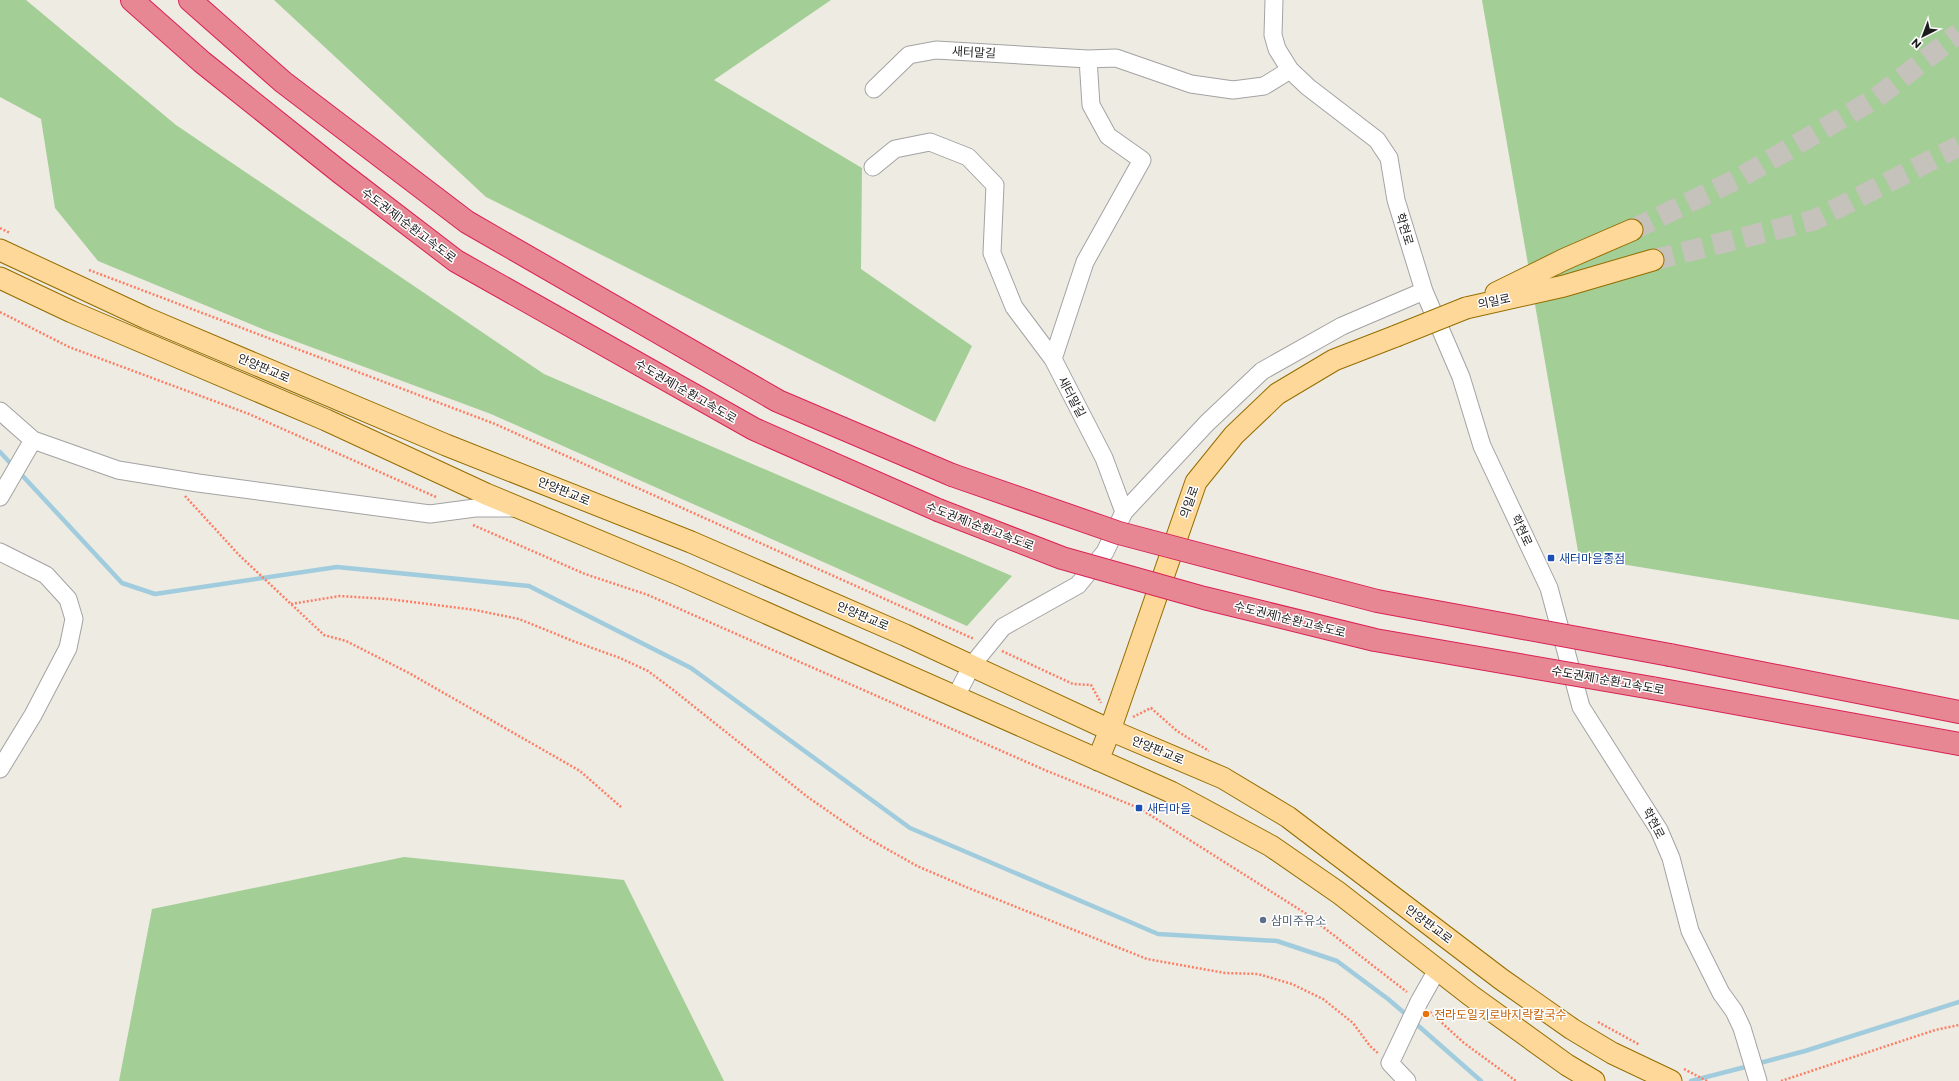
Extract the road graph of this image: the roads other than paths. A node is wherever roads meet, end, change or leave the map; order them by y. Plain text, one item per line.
1 (132, 0) edge
2 (190, 0) edge
3 (1274, 0) edge
4 (1088, 59) junction
5 (1290, 70) junction
6 (874, 89) dead end
7 (873, 167) dead end
8 (1632, 230) tunnel mouth
9 (2, 250) edge
10 (1653, 260) tunnel mouth
11 (0, 278) edge
12 (1424, 291) junction
13 (1466, 308) junction
14 (1053, 359) junction
15 (0, 411) edge
16 (30, 445) junction
17 (0, 497) edge
18 (520, 508) junction
19 (1124, 512) junction
20 (0, 552) edge
21 (972, 665) junction
22 (955, 698) junction
23 (1959, 712) edge
24 (1110, 730) junction
25 (1959, 744) edge
26 (1098, 760) junction
27 (0, 769) edge
28 (1437, 970) junction
29 (1757, 1079) edge
30 (1407, 1081) edge
31 (1594, 1081) edge
32 (1671, 1081) edge

1 - 25 highway, 수도권제1순환고속도로, bridge
2 - 23 highway, bridge
3 - 5 street, 학현로
4 - 5 street, 새터말길
4 - 6 street, 새터말길
4 - 14 street
5 - 12 street, 학현로
7 - 14 street, 새터말길
8 - 13 main road, 의일로
9 - 21 main road, 안양판교로
10 - 13 main road, 의일로
11 - 18 main road, 안양판교로
12 - 19 street
12 - 29 street, 학현로
13 - 24 main road, 의일로, bridge
14 - 19 street, 새터말길
15 - 16 street
16 - 17 street
16 - 18 street
18 - 22 main road, 안양판교로
19 - 21 street
20 - 27 street
21 - 22 street
21 - 24 main road, 안양판교로
22 - 26 main road, 안양판교로
24 - 26 main road, 의일로
24 - 32 main road, 안양판교로
26 - 28 main road, 안양판교로
28 - 30 street, bridge
28 - 31 main road, 안양판교로

